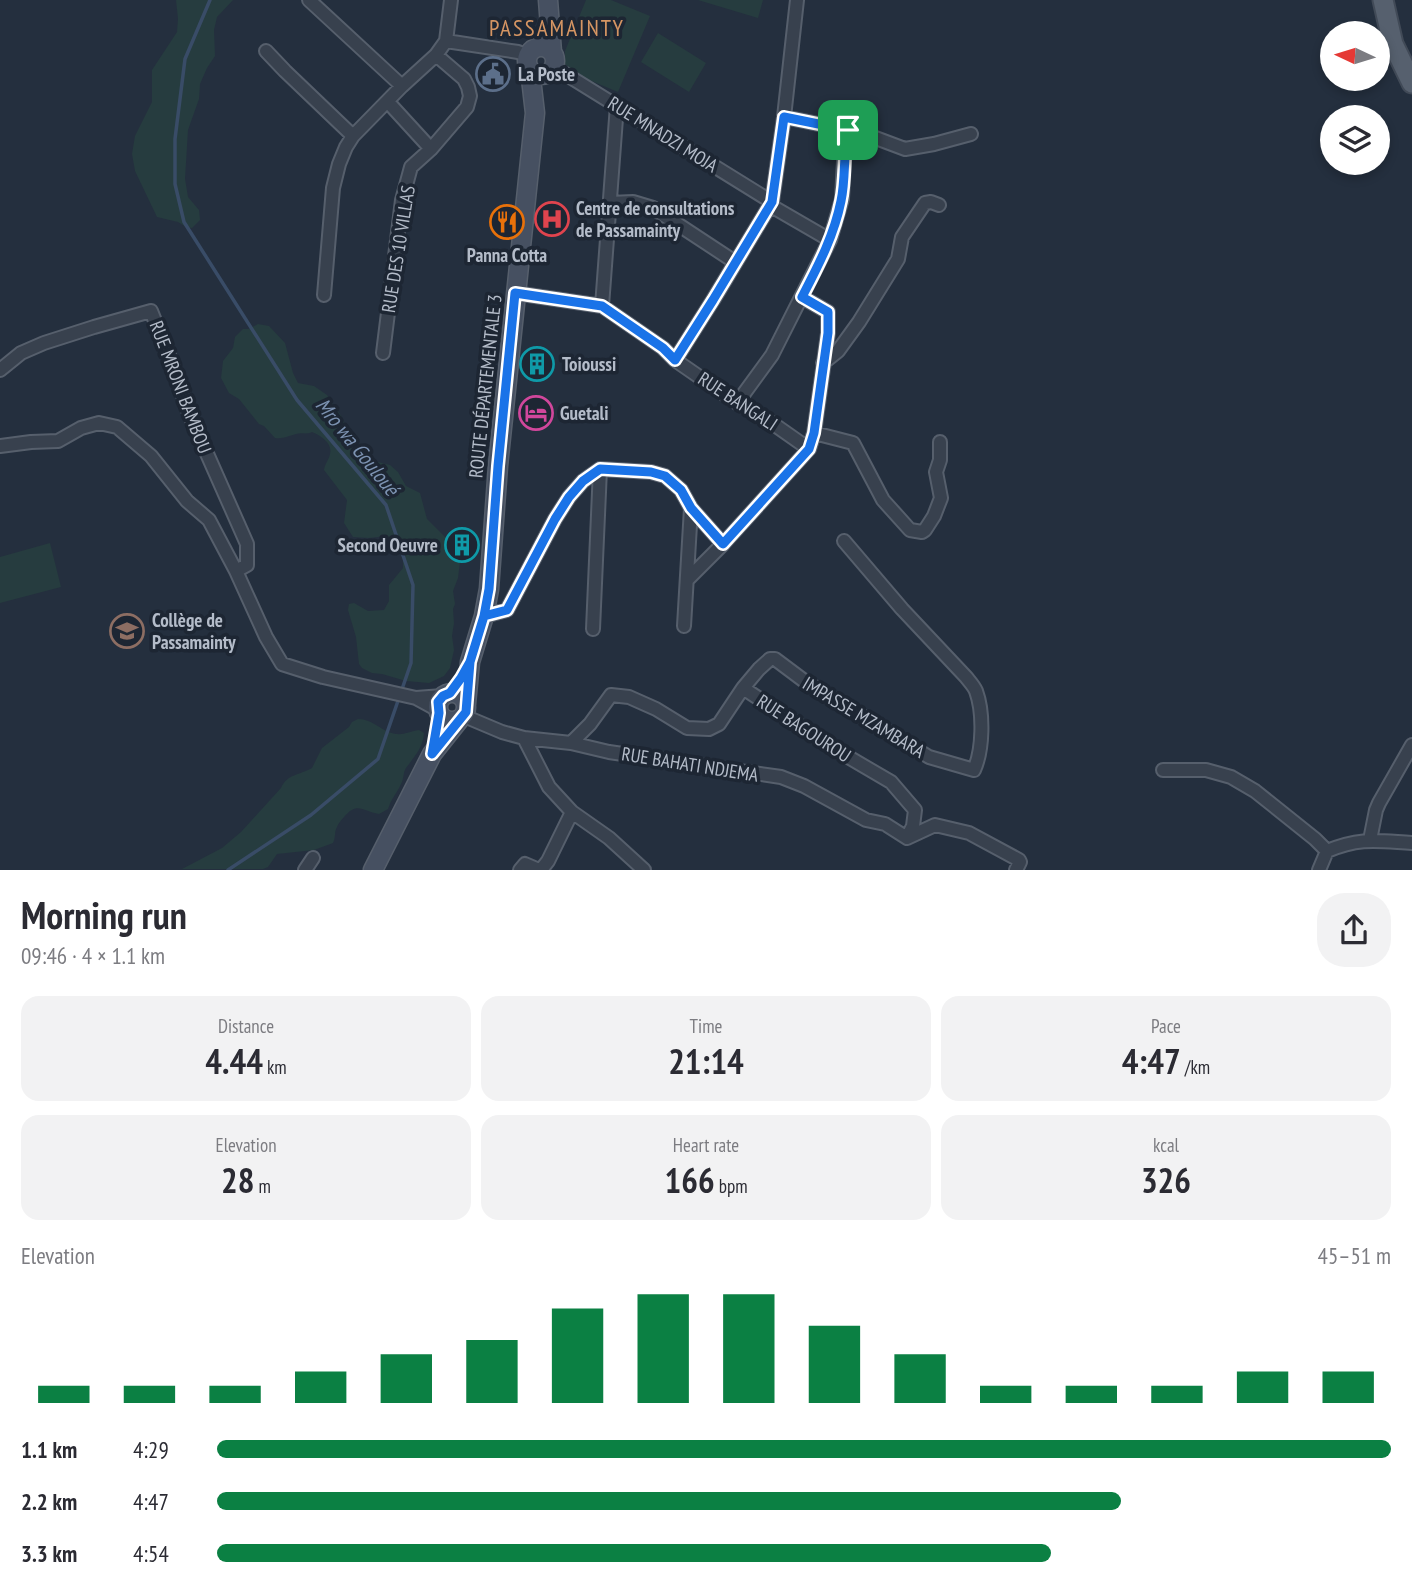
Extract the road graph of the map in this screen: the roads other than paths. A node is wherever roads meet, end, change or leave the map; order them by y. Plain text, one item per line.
1 (309, 0) edge
2 (451, 0) edge
3 (797, 0) edge
4 (1382, 0) edge
5 (547, 3) edge
6 (446, 41) junction
7 (266, 51) dead end
8 (436, 55) junction
9 (529, 59) junction
10 (551, 64) junction
11 (1412, 83) edge
12 (402, 86) junction
13 (388, 102) junction
14 (617, 105) junction
15 (535, 113) junction
16 (784, 117) junction
17 (848, 130) junction
18 (971, 134) dead end
19 (353, 136) junction
20 (431, 149) junction
21 (772, 202) junction
22 (610, 203) junction
23 (939, 205) dead end
24 (830, 240) junction
25 (735, 262) junction
26 (515, 293) junction
27 (324, 295) dead end
28 (802, 297) junction
29 (602, 306) junction
30 (383, 353) dead end
31 (675, 360) junction
32 (823, 363) junction
33 (0, 370) edge
34 (737, 403) junction
35 (814, 433) junction
36 (940, 442) dead end
37 (0, 446) edge
38 (809, 449) junction
39 (600, 469) junction
40 (691, 508) junction
41 (844, 541) dead end
42 (723, 544) junction
43 (236, 571) junction
44 (688, 579) junction
45 (484, 616) junction
46 (684, 626) dead end
47 (593, 629) dead end
48 (470, 662) junction
49 (743, 688) junction
50 (442, 703) junction
51 (463, 713) junction
52 (524, 737) junction
53 (571, 743) junction
54 (1412, 744) edge
55 (432, 754) junction
56 (1163, 771) dead end
57 (572, 812) junction
58 (907, 838) junction
59 (1370, 840) junction
60 (1412, 843) edge
61 (1327, 851) junction
62 (313, 858) dead end
63 (305, 870) edge
64 (373, 870) edge
65 (520, 870) edge
66 (540, 870) edge
67 (644, 870) edge
68 (1016, 870) edge
69 (1319, 870) edge

1 - 12 street
2 - 6 street
3 - 16 street
4 - 11 main road
5 - 9 main road, ROUTE DÉPARTEMENTALE 3
5 - 10 main road, ROUTE DÉPARTEMENTALE 3
6 - 8 street
6 - 9 street
7 - 19 street
8 - 12 street
8 - 20 street, RUE DES 10 VILLAS
9 - 10 main road
9 - 10 main road
9 - 15 main road, ROUTE DÉPARTEMENTALE 3
10 - 14 street, RUE MNADZI MOJA
10 - 15 main road, ROUTE DÉPARTEMENTALE 3
12 - 13 street
13 - 19 street
13 - 20 street
14 - 21 street, RUE MNADZI MOJA
14 - 22 street
15 - 26 main road, ROUTE DÉPARTEMENTALE 3
16 - 17 street
16 - 21 street
17 - 18 street
17 - 24 street
19 - 27 street
20 - 30 street, RUE DES 10 VILLAS
21 - 24 street, RUE MNADZI MOJA
21 - 25 street
22 - 25 street
22 - 29 street
23 - 32 street
24 - 28 street
25 - 31 street
26 - 29 street, RUE BANGALI
26 - 45 main road, ROUTE DÉPARTEMENTALE 3
28 - 32 street
28 - 34 street
29 - 31 street, RUE BANGALI
31 - 34 street, RUE BANGALI
32 - 35 street
33 - 43 street, RUE MRONI BAMBOU
34 - 38 street, RUE BANGALI
35 - 36 street
35 - 38 street
37 - 43 street
38 - 42 street
39 - 40 street
39 - 45 street
39 - 47 street
40 - 42 street
40 - 44 street
41 - 49 street, IMPASSE MZAMBARA
42 - 44 street
43 - 50 street
44 - 46 street
45 - 48 main road, ROUTE DÉPARTEMENTALE 3
48 - 50 main road, ROUTE DÉPARTEMENTALE 3
48 - 51 main road, ROUTE DÉPARTEMENTALE 3
49 - 53 street, RUE BAGOUROU
49 - 58 street, RUE BAGOUROU
50 - 51 main road
50 - 51 main road
50 - 55 main road, ROUTE DÉPARTEMENTALE 3
51 - 52 street, RUE BAHATI NDJEMA
51 - 55 main road, ROUTE DÉPARTEMENTALE 3
52 - 53 street, RUE BAHATI NDJEMA
52 - 57 street
53 - 58 street, RUE BAHATI NDJEMA
54 - 59 street
55 - 64 main road, ROUTE DÉPARTEMENTALE 3
56 - 61 street
57 - 66 street
57 - 67 street
58 - 68 street
59 - 60 street
59 - 61 street
61 - 69 street
62 - 63 street
65 - 66 street

